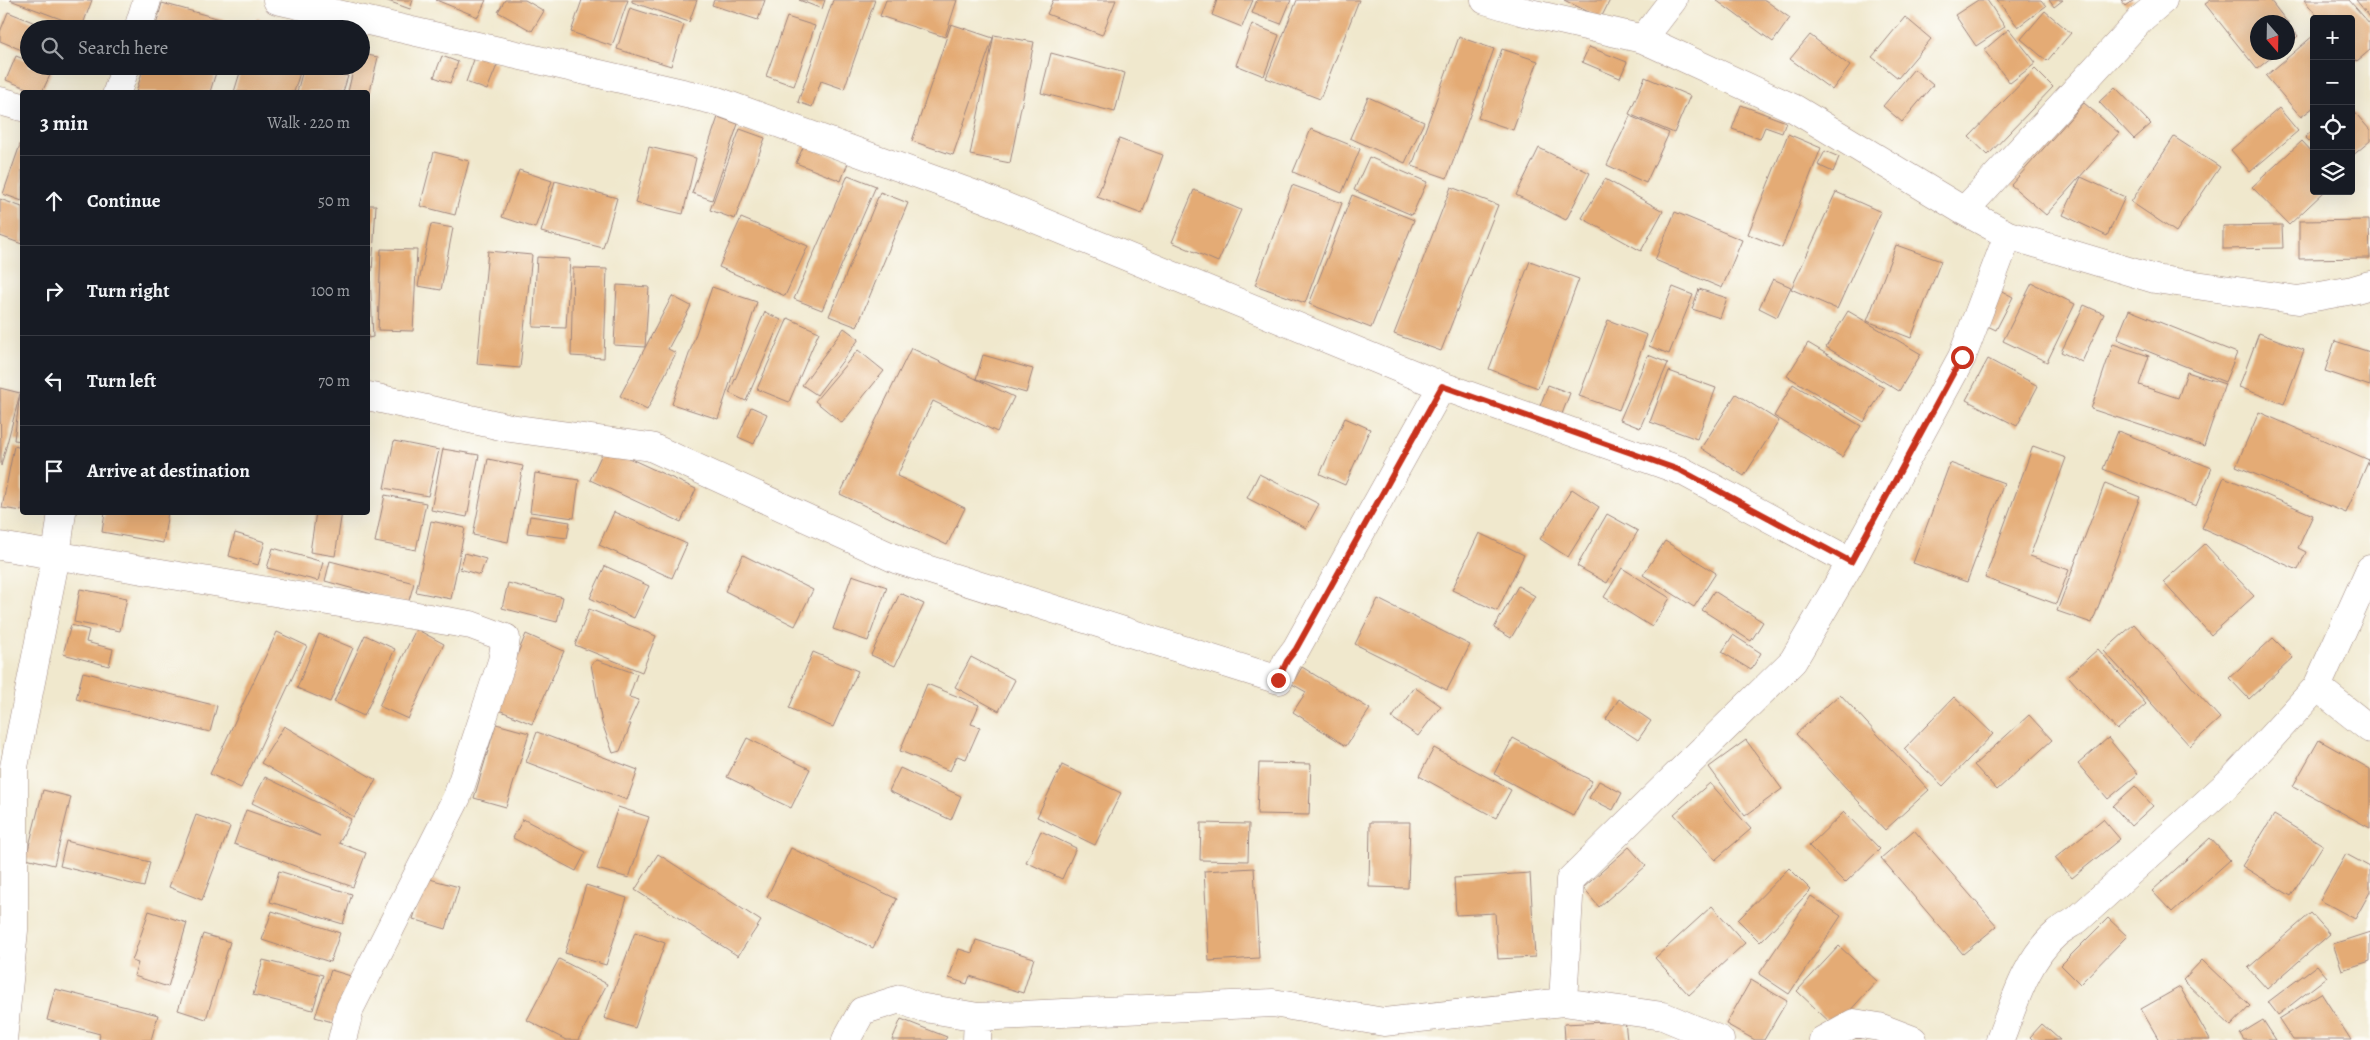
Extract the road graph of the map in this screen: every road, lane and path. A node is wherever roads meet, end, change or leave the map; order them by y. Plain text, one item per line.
1 (147, 0) edge
2 (277, 0) edge
3 (1485, 0) edge
4 (1673, 0) edge
5 (2162, 0) edge
6 (141, 20) edge
7 (364, 20) edge
8 (370, 21) edge
9 (1643, 39) junction
10 (123, 75) edge
11 (118, 90) edge
12 (0, 101) edge
13 (20, 107) edge
14 (1964, 212) junction
15 (2008, 235) junction
16 (2370, 285) edge
17 (1442, 386) junction
18 (370, 396) edge
19 (62, 515) edge
20 (0, 546) edge
21 (56, 556) junction
22 (1851, 562) junction
23 (2370, 569) edge
24 (2317, 686) junction
25 (2370, 729) edge
26 (7, 928) edge
27 (1563, 1002) junction
28 (977, 1028) edge
29 (1382, 1031) edge
30 (3, 1040) edge
31 (342, 1040) edge
32 (846, 1040) edge
33 (1720, 1040) edge
34 (1823, 1040) edge
35 (1913, 1040) edge
36 (2000, 1040) edge

1 - 6 street
2 - 7 street
3 - 9 street
4 - 9 street
5 - 14 street
8 - 17 street
9 - 14 street
10 - 11 street
12 - 13 street
14 - 15 street
15 - 16 street
15 - 22 street
17 - 18 street
17 - 22 street
19 - 21 street
20 - 21 street
21 - 26 street
21 - 31 street
22 - 27 street
23 - 24 street
24 - 25 street
24 - 36 street
26 - 30 street
27 - 29 street
27 - 33 street
28 - 29 street
28 - 32 street
34 - 35 street

